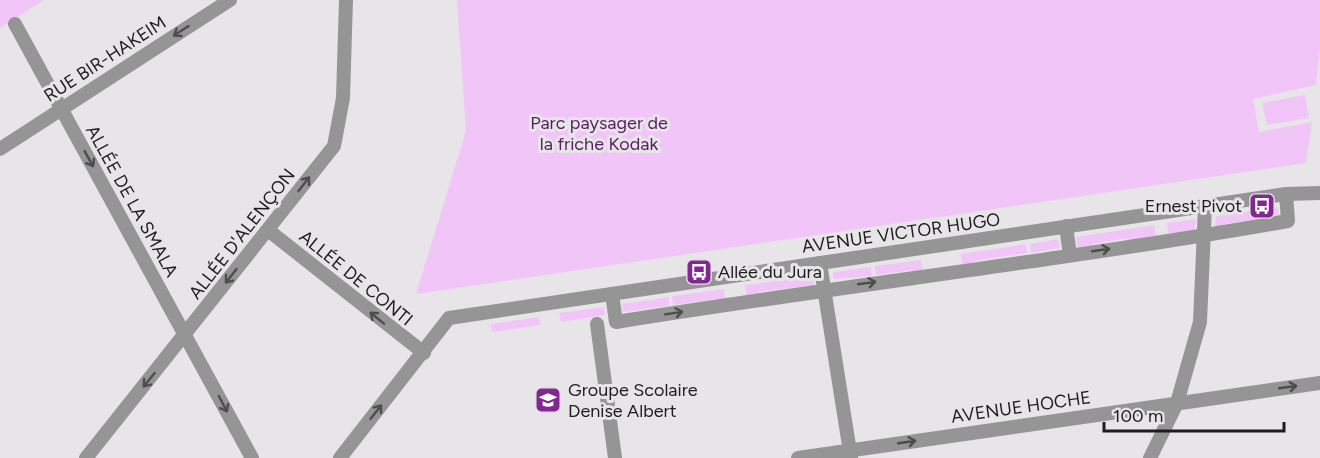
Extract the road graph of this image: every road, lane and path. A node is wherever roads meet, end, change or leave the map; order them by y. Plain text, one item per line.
1 (230, 0) edge
2 (346, 0) edge
3 (15, 24) dead end
4 (61, 108) junction
5 (0, 149) edge
6 (1320, 193) edge
7 (1286, 194) junction
8 (1205, 206) junction
9 (1066, 226) junction
10 (268, 230) junction
11 (1203, 236) junction
12 (1070, 255) junction
13 (820, 263) junction
14 (824, 289) junction
15 (612, 294) junction
16 (597, 324) dead end
17 (185, 334) junction
18 (424, 353) junction
19 (1320, 383) edge
20 (1177, 403) junction
21 (850, 454) edge
22 (345, 456) edge
23 (86, 458) edge
24 (252, 458) edge
25 (615, 458) edge
26 (798, 458) edge
27 (1150, 458) edge

1 -> 4 street, RUE BIR-HAKEIM
10 -> 2 street, ALLÉE D'ALENÇON
3 - 4 street, ALLÉE DE LA SMALA
4 - 5 street, RUE BIR-HAKEIM
4 -> 17 street, ALLÉE DE LA SMALA
6 - 7 street, AVENUE VICTOR HUGO
7 - 8 street, AVENUE VICTOR HUGO
7 - 11 street
8 - 9 street, AVENUE VICTOR HUGO
8 - 11 street
9 - 12 street
9 - 13 street, AVENUE VICTOR HUGO
10 -> 17 street, ALLÉE D'ALENÇON
18 -> 10 street, ALLÉE DE CONTI
12 -> 11 street
11 - 20 street
14 -> 12 street
13 - 14 street
13 - 15 street, AVENUE VICTOR HUGO
15 -> 14 street
14 - 21 street
15 - 18 street, AVENUE VICTOR HUGO
16 - 25 street
17 -> 23 street, ALLÉE D'ALENÇON
17 -> 24 street, ALLÉE DE LA SMALA
22 -> 18 street, AVENUE VICTOR HUGO
20 -> 19 street, AVENUE HOCHE
21 -> 20 street, AVENUE HOCHE
20 - 27 street
21 - 26 street, AVENUE HOCHE

